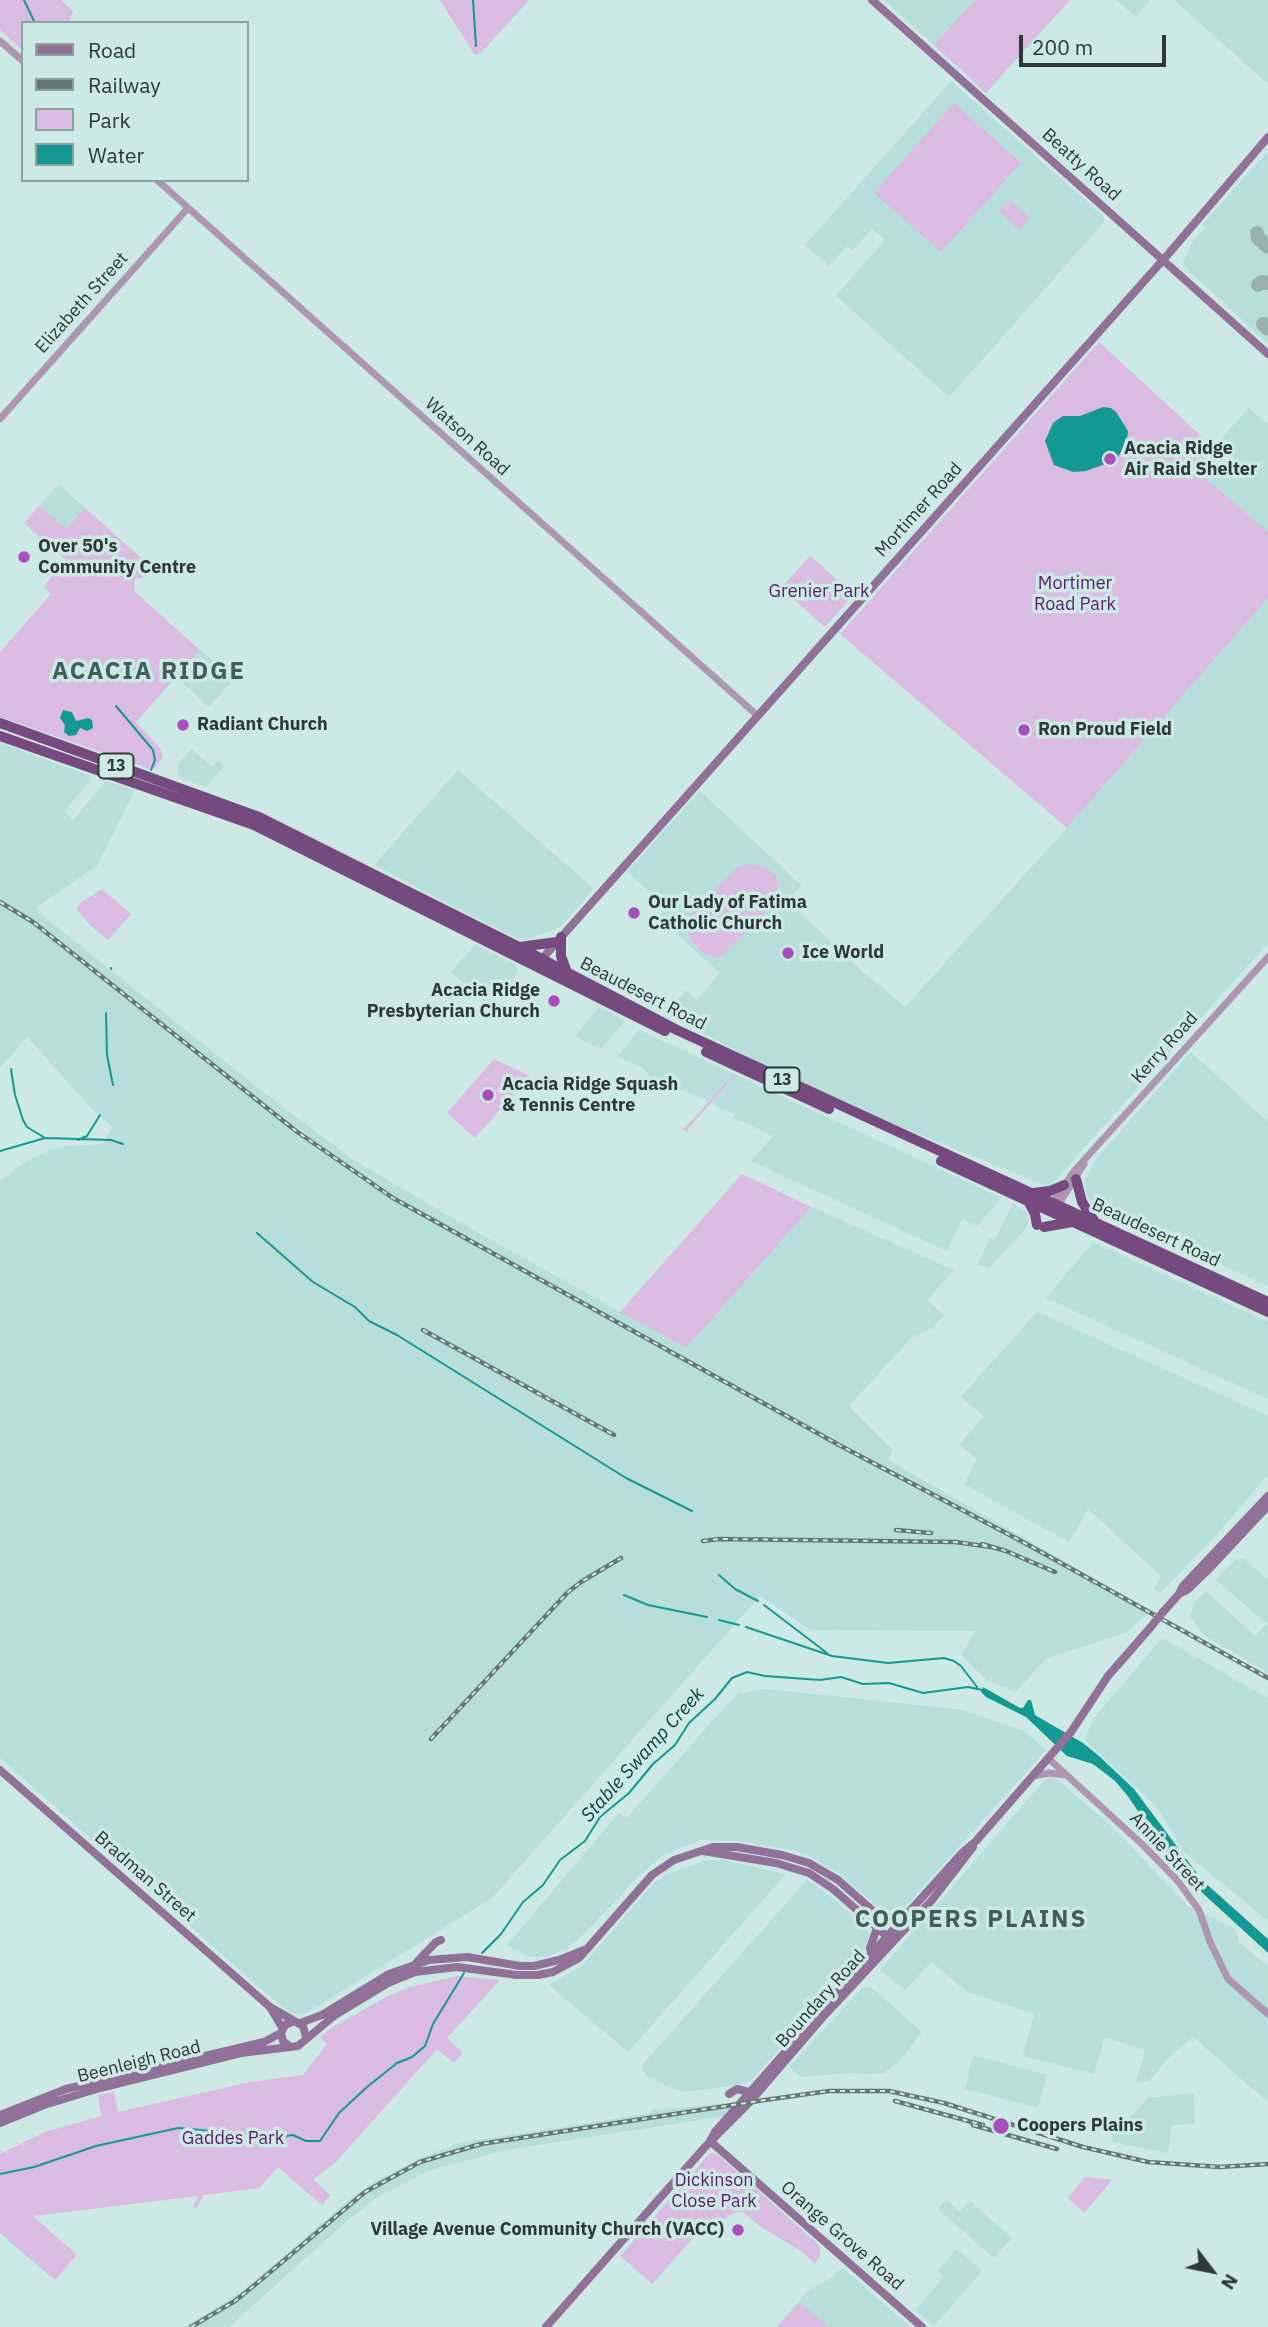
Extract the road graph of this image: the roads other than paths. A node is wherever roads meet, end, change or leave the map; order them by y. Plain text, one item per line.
1 (872, 0) edge
2 (0, 41) edge
3 (21, 59) edge
4 (1268, 137) edge
5 (159, 182) edge
6 (188, 208) junction
7 (1163, 260) junction
8 (1268, 354) edge
9 (0, 419) edge
10 (758, 716) junction
11 (0, 723) edge
12 (0, 736) edge
13 (559, 940) junction
14 (519, 947) junction
15 (1268, 957) edge
16 (539, 963) junction
17 (567, 972) junction
18 (1086, 1160) junction
19 (1076, 1179) junction
20 (1064, 1185) junction
21 (1030, 1197) junction
22 (1053, 1208) junction
23 (1073, 1222) junction
24 (1095, 1222) junction
25 (1268, 1302) edge
26 (1268, 1311) edge
27 (1268, 1496) edge
28 (1268, 1506) edge
29 (1179, 1594) junction
30 (1048, 1758) junction
31 (0, 1770) edge
32 (1066, 1775) junction
33 (1033, 1776) junction
34 (976, 1842) junction
35 (806, 1867) junction
36 (871, 1909) junction
37 (902, 1920) junction
38 (877, 1928) junction
39 (892, 1937) junction
40 (440, 1940) dead end
41 (871, 1954) junction
42 (416, 1964) junction
43 (538, 1970) junction
44 (270, 2007) junction
45 (1268, 2014) edge
46 (296, 2022) junction
47 (282, 2031) junction
48 (306, 2037) junction
49 (289, 2046) junction
50 (750, 2092) junction
51 (729, 2094) dead end
52 (0, 2115) edge
53 (0, 2123) edge
54 (710, 2141) junction
55 (546, 2327) edge
56 (922, 2327) edge

1 - 7 main road, Beatty Road
2 - 3 street
4 - 7 main road, Mortimer Road
5 - 6 street, Watson Road
6 - 9 street, Elizabeth Street
6 - 10 street, Watson Road
7 - 8 main road, Beatty Road
7 - 10 main road, Mortimer Road
10 - 13 main road, Mortimer Road
11 - 14 highway, Beaudesert Road / 13
12 - 16 highway, Beaudesert Road / 13
13 - 14 highway
13 - 16 main road, Mortimer Road
13 - 17 highway
14 - 16 highway, Beaudesert Road / 13
15 - 18 street, Kerry Road
16 - 17 highway, Beaudesert Road / 13
16 - 21 highway, Beaudesert Road / 13
17 - 21 highway, Beaudesert Road / 13
18 - 19 street, Kerry Road
18 - 20 street, Kerry Road
19 - 22 street, Kerry Road
19 - 24 highway
20 - 21 highway
20 - 22 street, Kerry Road
21 - 22 highway, Beaudesert Road / 13
21 - 23 highway
22 - 23 highway, Beaudesert Road / 13
22 - 24 highway, Beaudesert Road / 13
23 - 26 highway, Beaudesert Road / 13
24 - 25 highway, Beaudesert Road / 13
27 - 29 main road, Boundary Road
28 - 29 main road, Boundary Road
29 - 30 main road, Boundary Road, bridge
30 - 32 street, Annie Street
30 - 33 main road, Boundary Road
31 - 44 main road, Bradman Street
32 - 33 street
32 - 45 street, Annie Street
33 - 34 main road, Boundary Road
34 - 37 main road, Boundary Road
34 - 39 main road, Boundary Road
35 - 36 main road
35 - 38 main road
35 - 43 main road
36 - 37 main road
36 - 39 main road
37 - 39 main road, Boundary Road
38 - 39 main road
38 - 41 main road
39 - 41 main road, Boundary Road
39 - 54 main road, Boundary Road
40 - 42 main road
41 - 50 main road, Boundary Road
42 - 43 main road
42 - 46 main road
43 - 48 main road
44 - 46 main road, Bradman Street
44 - 47 main road, Bradman Street
46 - 47 main road
46 - 48 main road
47 - 49 main road
47 - 52 main road, Beenleigh Road
48 - 49 main road
49 - 53 main road, Beenleigh Road
50 - 51 main road
50 - 54 main road, Boundary Road
54 - 55 main road, Boundary Road
54 - 56 main road, Orange Grove Road

